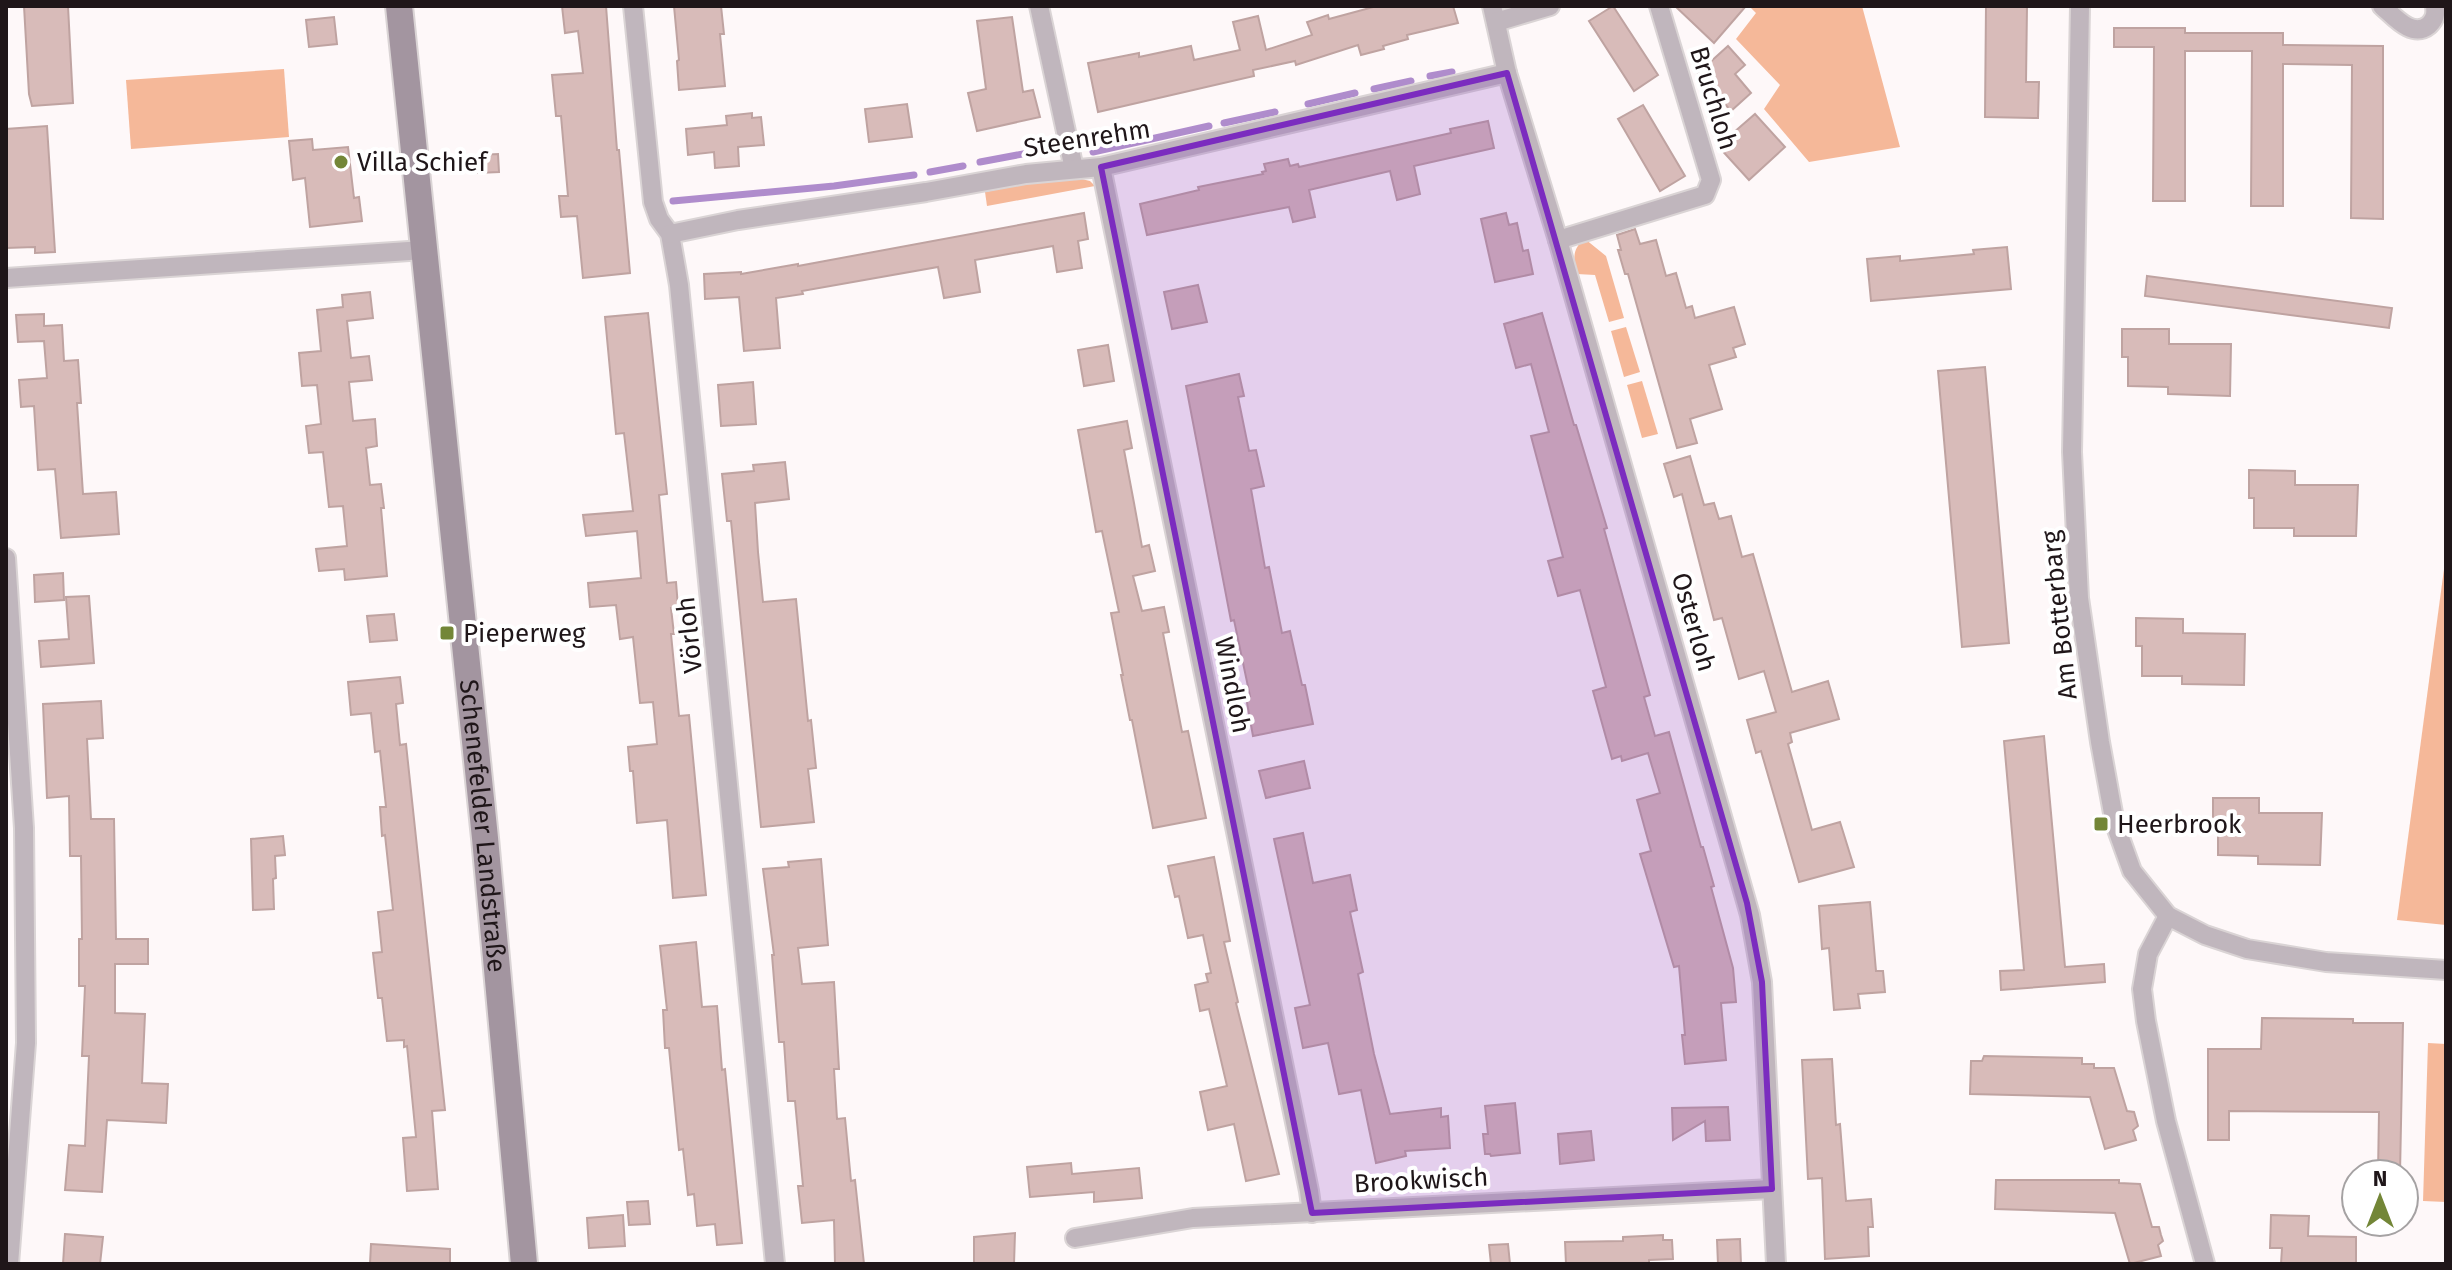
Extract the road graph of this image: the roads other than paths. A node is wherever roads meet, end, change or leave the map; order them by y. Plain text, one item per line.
1 (399, 6) edge
2 (633, 6) edge
3 (1039, 6) edge
4 (1550, 6) edge
5 (1659, 6) edge
6 (2080, 6) edge
7 (2382, 6) edge
8 (2435, 6) edge
9 (1494, 14) edge
10 (1507, 73) junction
11 (1101, 167) junction
12 (1074, 169) junction
13 (670, 234) junction
14 (1558, 240) junction
15 (424, 250) junction
16 (6, 278) edge
17 (6, 558) edge
18 (2168, 916) junction
19 (2446, 970) edge
20 (1772, 1189) junction
21 (1312, 1213) junction
22 (1075, 1238) dead end
23 (9, 1264) edge
24 (524, 1264) edge
25 (775, 1264) edge
26 (1776, 1264) edge
27 (2205, 1264) edge

1 - 15 main road, Schenefelder Landstraße
2 - 13 street, Vörloh
3 - 12 street
4 - 9 street
5 - 14 street, Bruchloh
6 - 18 street, Am Botterbarg
7 - 8 street
9 - 10 street, Osterloh
10 - 11 street, Steenrehm
10 - 14 street, Osterloh
11 - 12 street, Steenrehm
11 - 21 street, Windloh
12 - 13 street, Steenrehm
13 - 25 street, Vörloh
14 - 20 street, Osterloh
15 - 16 street
15 - 24 main road, Schenefelder Landstraße
17 - 23 street
18 - 19 street, Am Botterbarg
18 - 27 street
20 - 21 street, Brookwisch
20 - 26 street, Osterloh
21 - 22 street, Brookwisch

